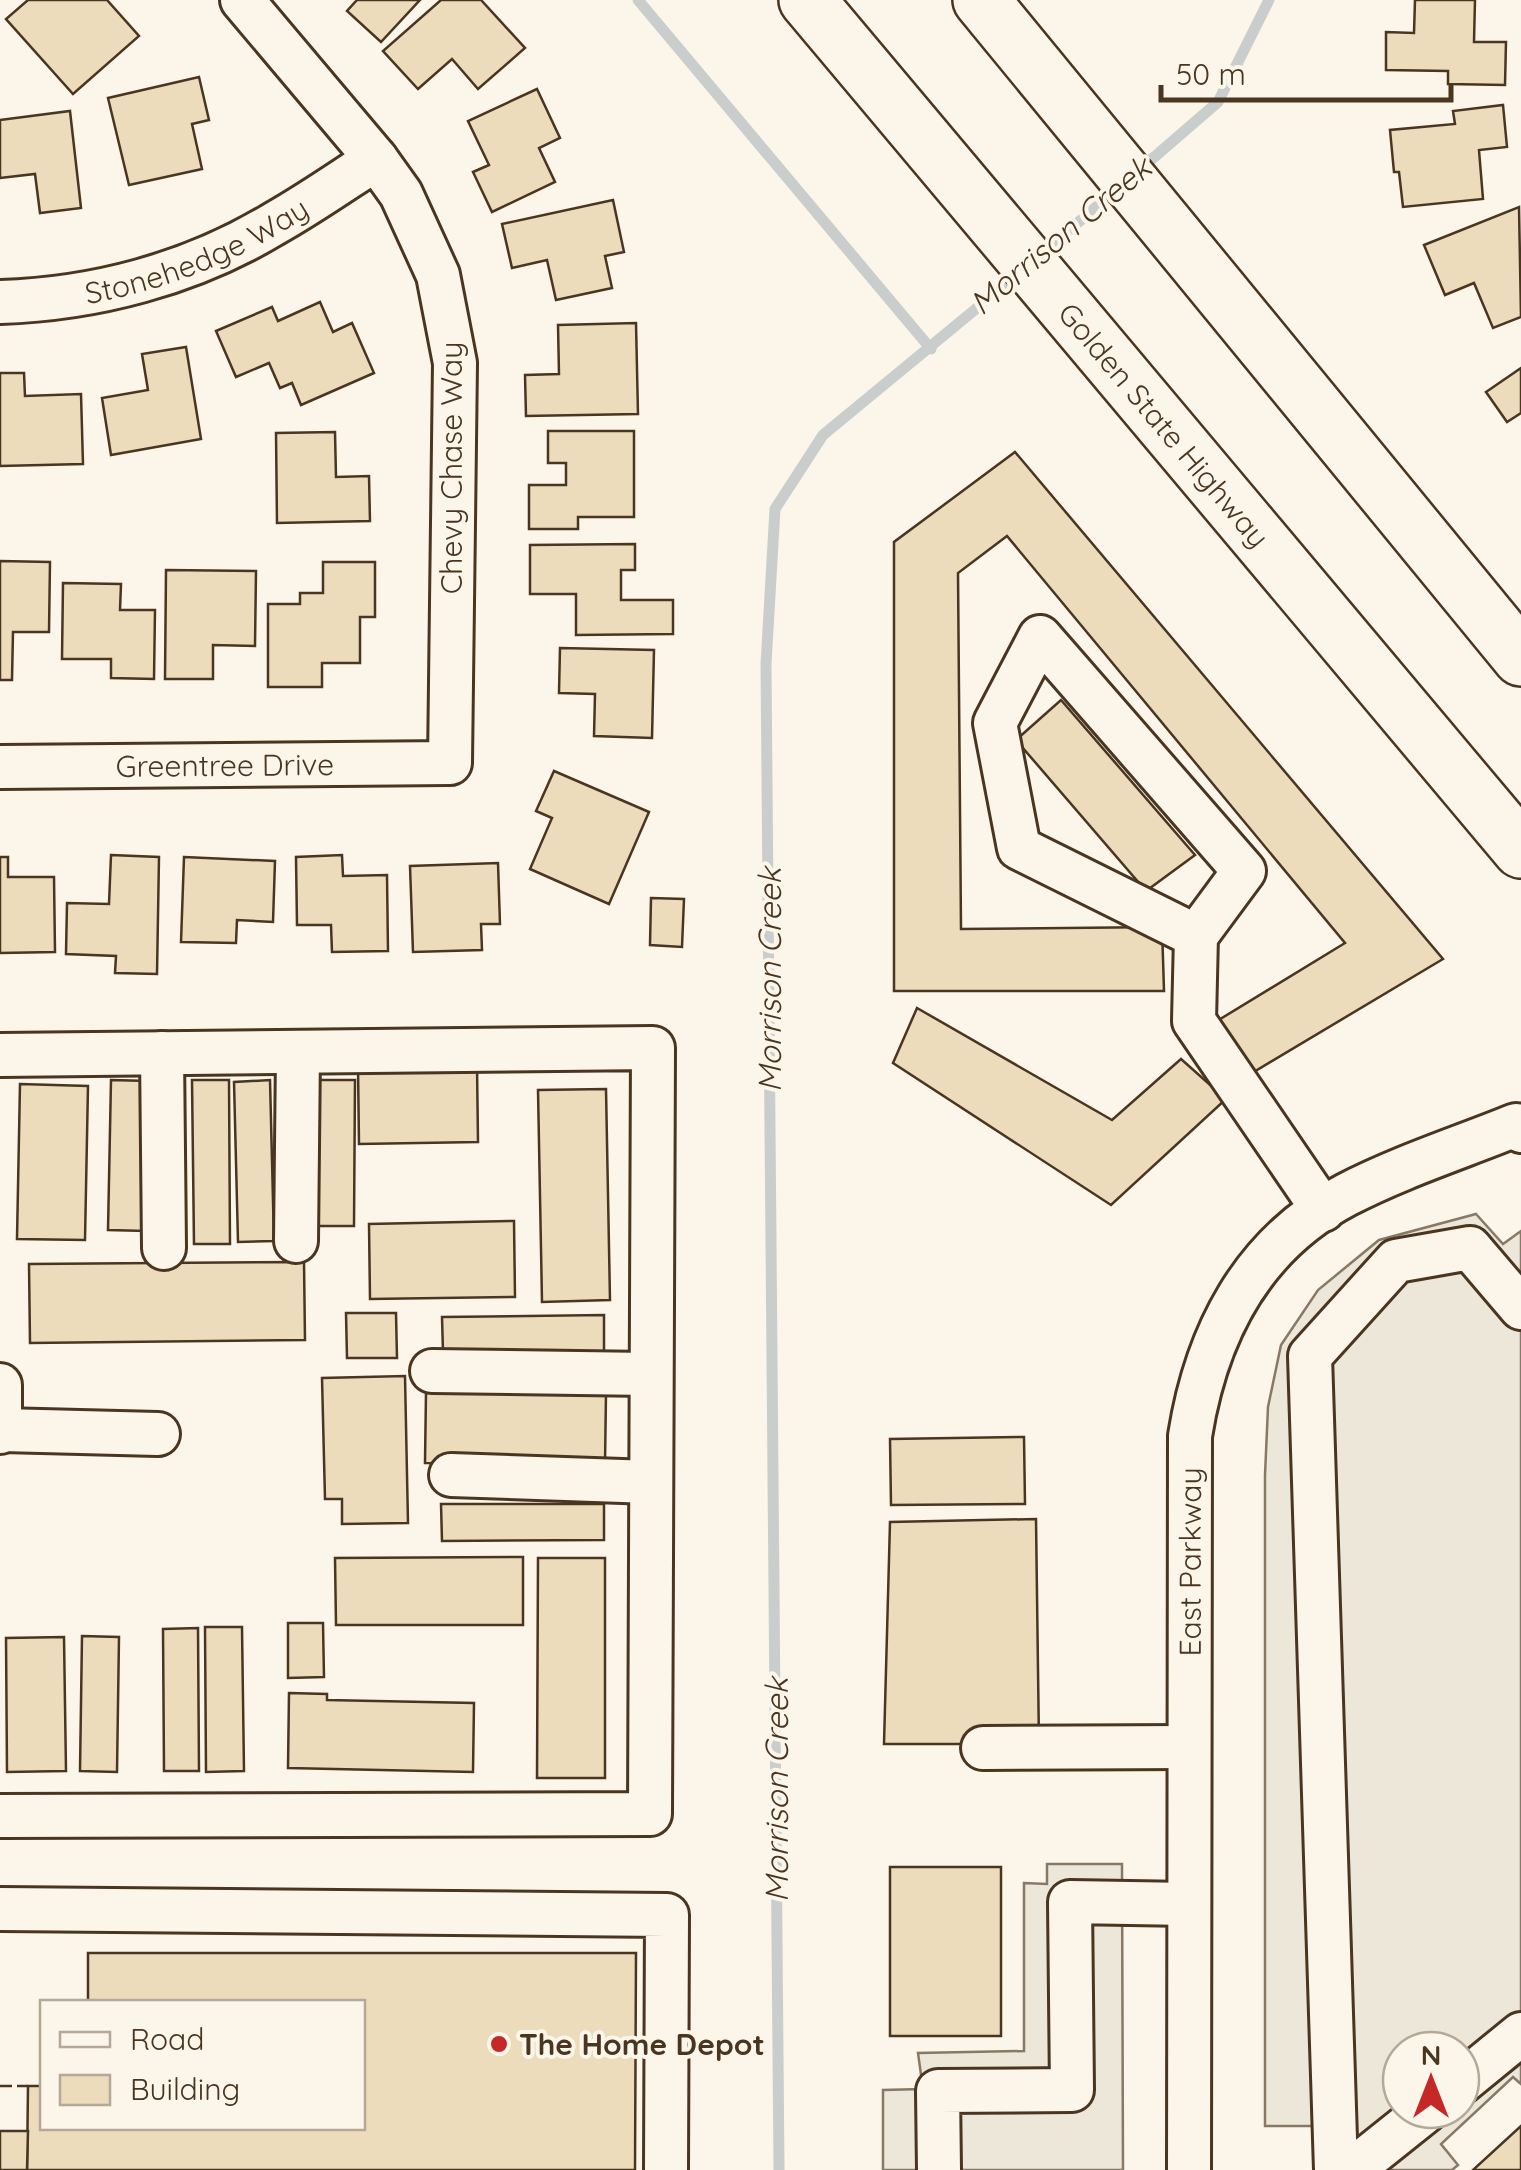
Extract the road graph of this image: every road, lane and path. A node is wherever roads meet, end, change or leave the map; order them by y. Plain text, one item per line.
1 (242, 0) edge
2 (807, 0) edge
3 (980, 0) edge
4 (376, 159) junction
5 (0, 302) edge
6 (1521, 658) edge
7 (450, 763) joint
8 (0, 767) edge
9 (1521, 850) edge
10 (1196, 936) junction
11 (298, 1052) junction
12 (162, 1053) junction
13 (0, 1054) edge
14 (1518, 1128) edge
15 (1323, 1210) junction
16 (296, 1240) dead end
17 (164, 1248) dead end
18 (1521, 1308) edge
19 (432, 1370) dead end
20 (649, 1374) junction
21 (0, 1384) edge
22 (1, 1431) edge
23 (158, 1434) dead end
24 (450, 1475) dead end
25 (651, 1482) junction
26 (983, 1748) dead end
27 (1190, 1748) junction
28 (0, 1816) edge
29 (1190, 1904) junction
30 (0, 1908) edge
31 (1521, 2034) edge
32 (1481, 2066) edge
33 (1402, 2130) edge
34 (666, 2170) edge
35 (939, 2170) edge
36 (1189, 2170) edge
37 (1336, 2170) edge
38 (1352, 2170) edge

1 - 4 street, Chevy Chase Way
2 - 9 highway, Golden State Highway
3 - 6 highway
4 - 5 street, Stonehedge Way
4 - 7 street, Chevy Chase Way
7 - 8 street, Greentree Drive
10 - 10 street
10 - 15 street
11 - 12 street
11 - 16 street
11 - 20 street
12 - 13 street
12 - 17 street
14 - 15 street, East Parkway
15 - 27 street, East Parkway
18 - 37 street
19 - 20 street
20 - 25 street
21 - 22 street
22 - 23 street
24 - 25 street
25 - 28 street
26 - 27 street
27 - 29 street, East Parkway
29 - 35 street
29 - 36 street, East Parkway
30 - 34 street
31 - 32 street
33 - 38 street

